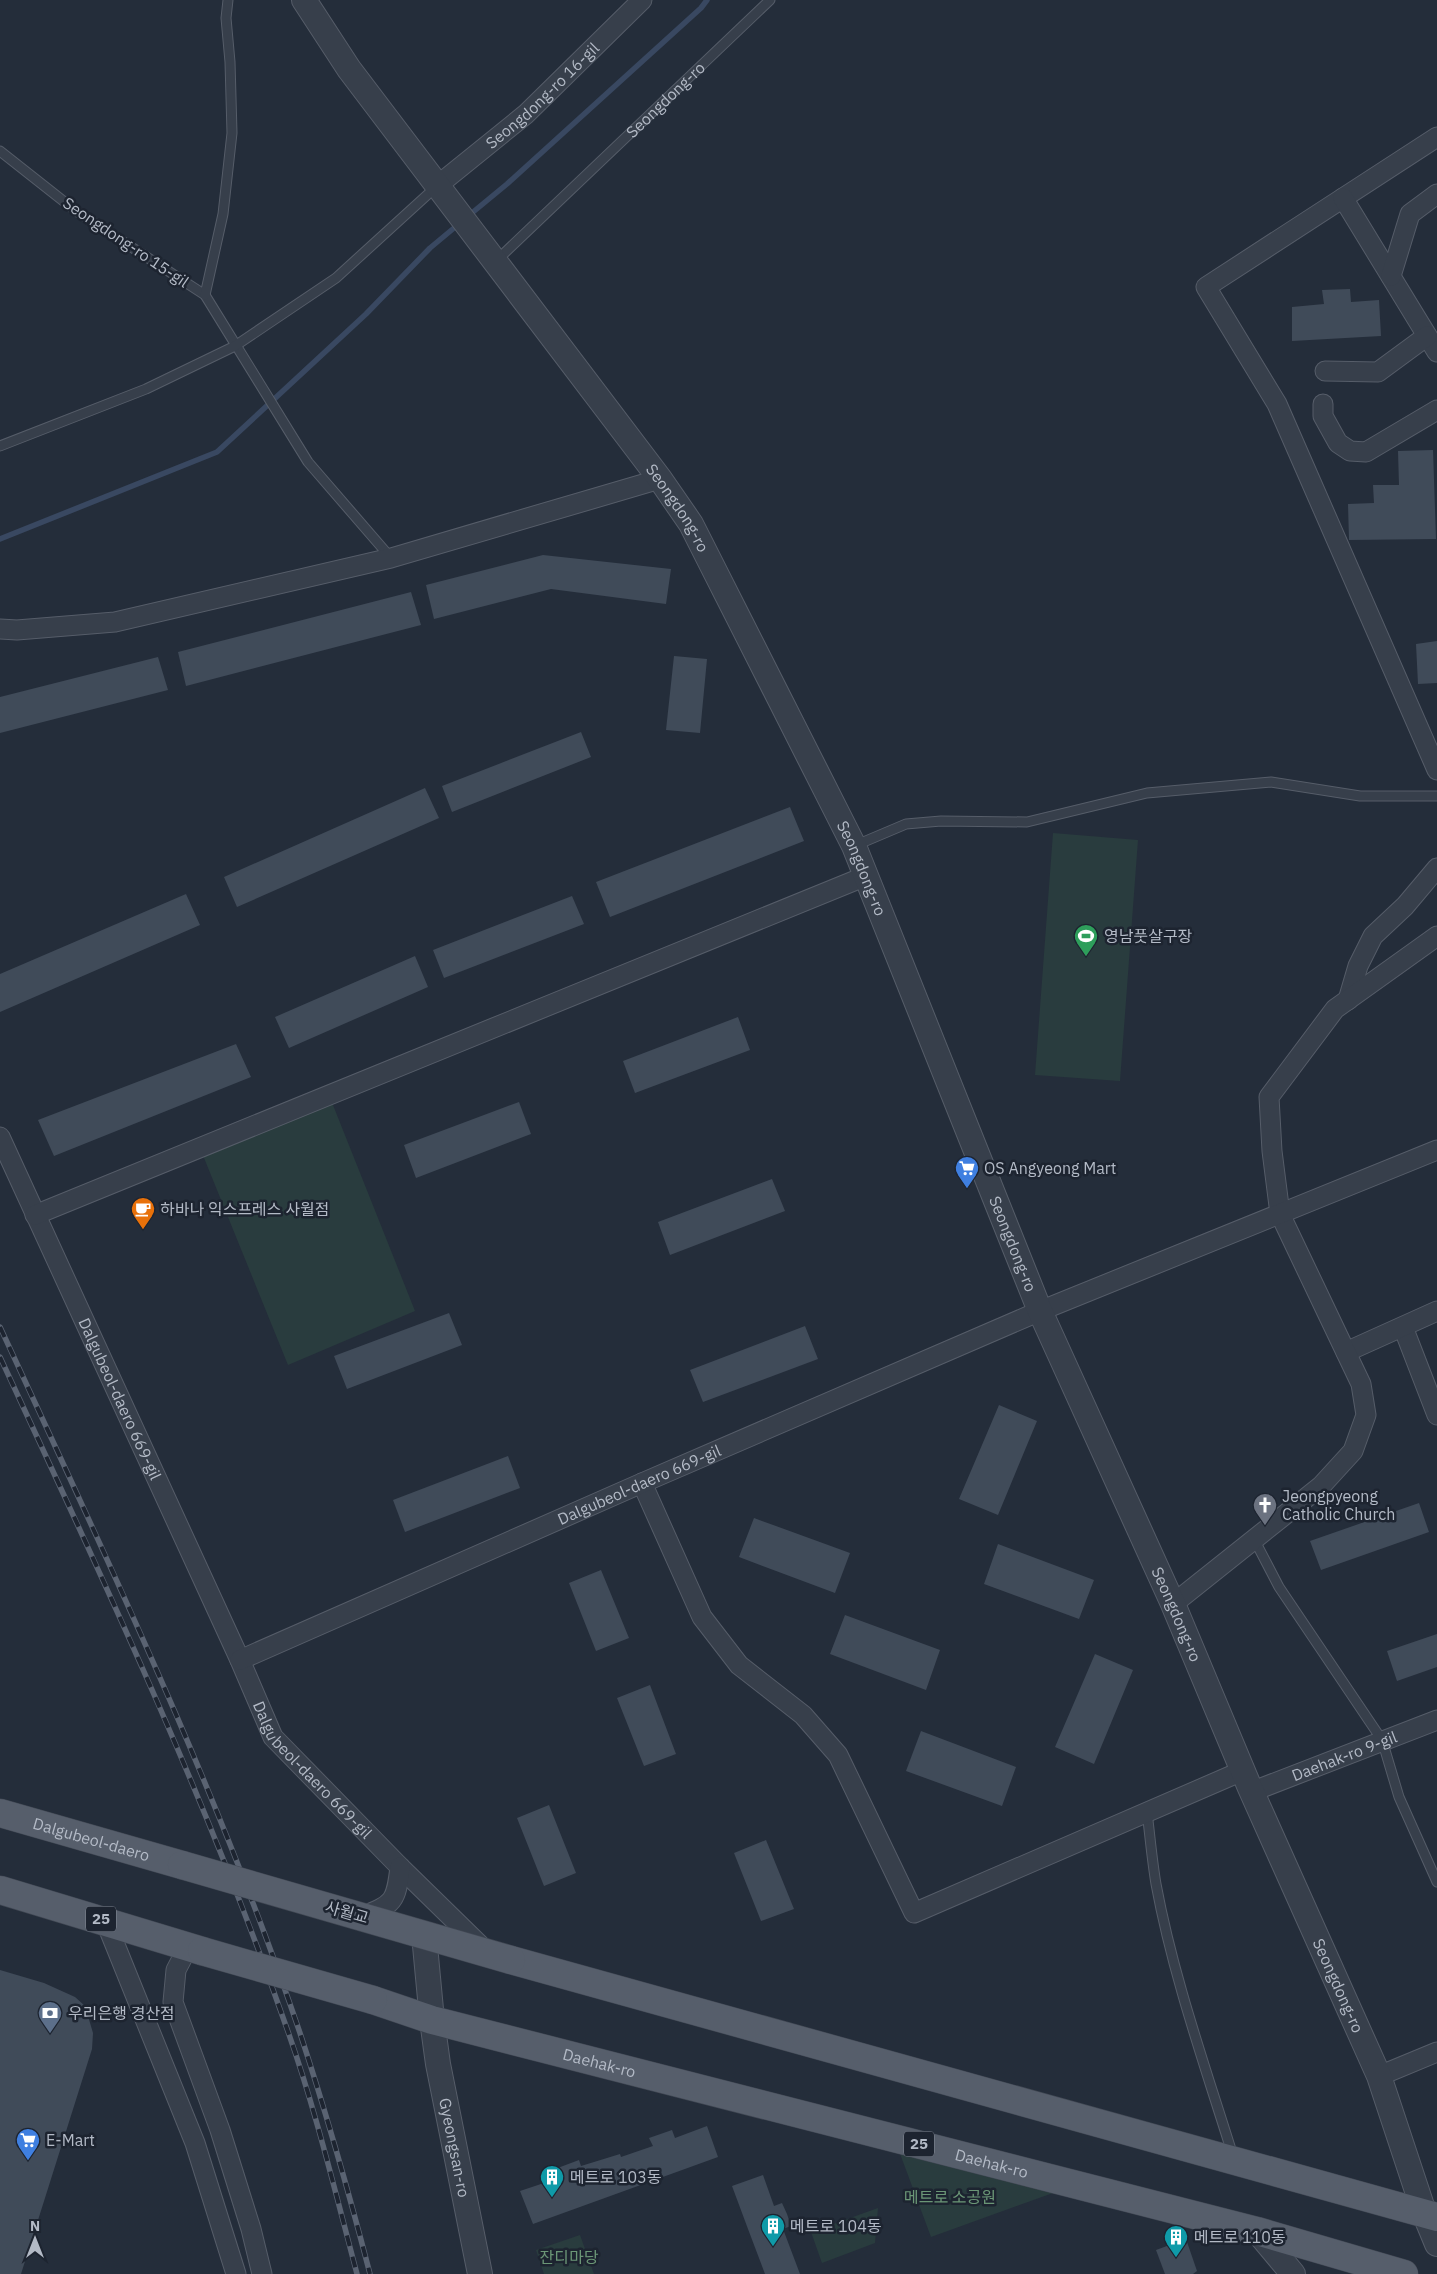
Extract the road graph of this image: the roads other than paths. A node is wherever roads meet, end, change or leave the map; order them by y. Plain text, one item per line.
1 (228, 0) edge
2 (304, 0) edge
3 (642, 0) edge
4 (770, 0) edge
5 (1437, 137) edge
6 (0, 151) edge
7 (438, 187) junction
8 (1437, 194) edge
9 (1343, 198) junction
10 (493, 259) junction
11 (1391, 276) junction
12 (205, 294) junction
13 (1432, 344) edge
14 (236, 346) junction
15 (1325, 372) dead end
16 (1323, 404) dead end
17 (1437, 410) edge
18 (0, 446) edge
19 (660, 479) junction
20 (391, 558) junction
21 (0, 629) edge
22 (1430, 734) edge
23 (1437, 770) edge
24 (1437, 796) edge
25 (854, 846) junction
26 (1437, 868) edge
27 (866, 876) junction
28 (1437, 936) edge
29 (1348, 1000) junction
30 (0, 1137) edge
31 (1437, 1150) edge
32 (1280, 1214) junction
33 (36, 1215) junction
34 (1437, 1311) edge
35 (1040, 1312) junction
36 (1403, 1327) junction
37 (1346, 1352) junction
38 (1437, 1415) edge
39 (642, 1483) junction
40 (1254, 1538) junction
41 (1173, 1604) junction
42 (240, 1660) junction
43 (1437, 1720) edge
44 (1382, 1740) junction
45 (1247, 1781) junction
46 (1148, 1812) junction
47 (0, 1813) edge
48 (182, 1865) joint
49 (400, 1867) junction
50 (1437, 1882) edge
51 (0, 1890) edge
52 (362, 1917) junction
53 (105, 1920) junction
54 (424, 1935) junction
55 (195, 1949) junction
56 (500, 1957) junction
57 (432, 2020) junction
58 (1437, 2052) edge
59 (1379, 2076) junction
60 (1234, 2161) junction
61 (1431, 2216) edge
62 (1257, 2231) junction
63 (1437, 2244) edge
64 (236, 2274) edge
65 (262, 2274) edge
66 (480, 2274) edge
67 (1293, 2274) edge
68 (1404, 2274) edge

1 - 12 lane
2 - 7 street
3 - 7 street, Seongdong-ro 16-gil
4 - 10 lane, Seongdong-ro
5 - 9 street
6 - 12 lane, Seongdong-ro 15-gil
7 - 10 street
7 - 14 lane
8 - 11 street
9 - 11 street
9 - 22 street
10 - 19 street, Seongdong-ro
11 - 13 street
12 - 14 lane, Seongdong-ro 15-gil
13 - 15 street
14 - 18 lane
14 - 20 lane, Seongdong-ro 15-gil
16 - 17 street
19 - 20 street
19 - 25 street, Seongdong-ro
20 - 21 street
22 - 23 street
24 - 25 lane
25 - 27 street, Seongdong-ro
26 - 29 street
27 - 33 street
27 - 35 street, Seongdong-ro
28 - 29 street
29 - 32 street
30 - 33 street, Dalgubeol-daero 669-gil
31 - 32 street, Dalgubeol-daero 669-gil
32 - 35 street, Dalgubeol-daero 669-gil
32 - 37 street
33 - 42 street, Dalgubeol-daero 669-gil
34 - 36 street
35 - 39 street, Dalgubeol-daero 669-gil
35 - 41 street, Seongdong-ro
36 - 37 street
36 - 38 street
37 - 40 street
39 - 42 street, Dalgubeol-daero 669-gil
39 - 46 street, Daehak-ro 9-gil
40 - 41 street
40 - 44 lane
41 - 45 street, Seongdong-ro
42 - 49 street, Dalgubeol-daero 669-gil
43 - 44 street, Daehak-ro 9-gil
44 - 45 street, Daehak-ro 9-gil
44 - 50 lane
45 - 46 street, Daehak-ro 9-gil
45 - 59 street, Seongdong-ro
46 - 60 lane
47 - 48 main road, Dalgubeol-daero
48 - 52 main road, 사월교, bridge
49 - 52 street
49 - 56 street, Dalgubeol-daero 669-gil
51 - 53 main road, 25
52 - 54 main road, 사월교, bridge
53 - 55 main road, 25
53 - 64 street
54 - 56 main road, 사월교, bridge
54 - 57 street, Gyeongsan-ro
55 - 57 main road, 25, bridge
55 - 65 street
56 - 60 main road
57 - 62 main road, Daehak-ro / 25
57 - 66 street, Gyeongsan-ro
58 - 59 street
59 - 61 street, Seongdong-ro
60 - 61 main road
61 - 63 street, Seongdong-ro
62 - 67 street
62 - 68 main road, Daehak-ro / 25

